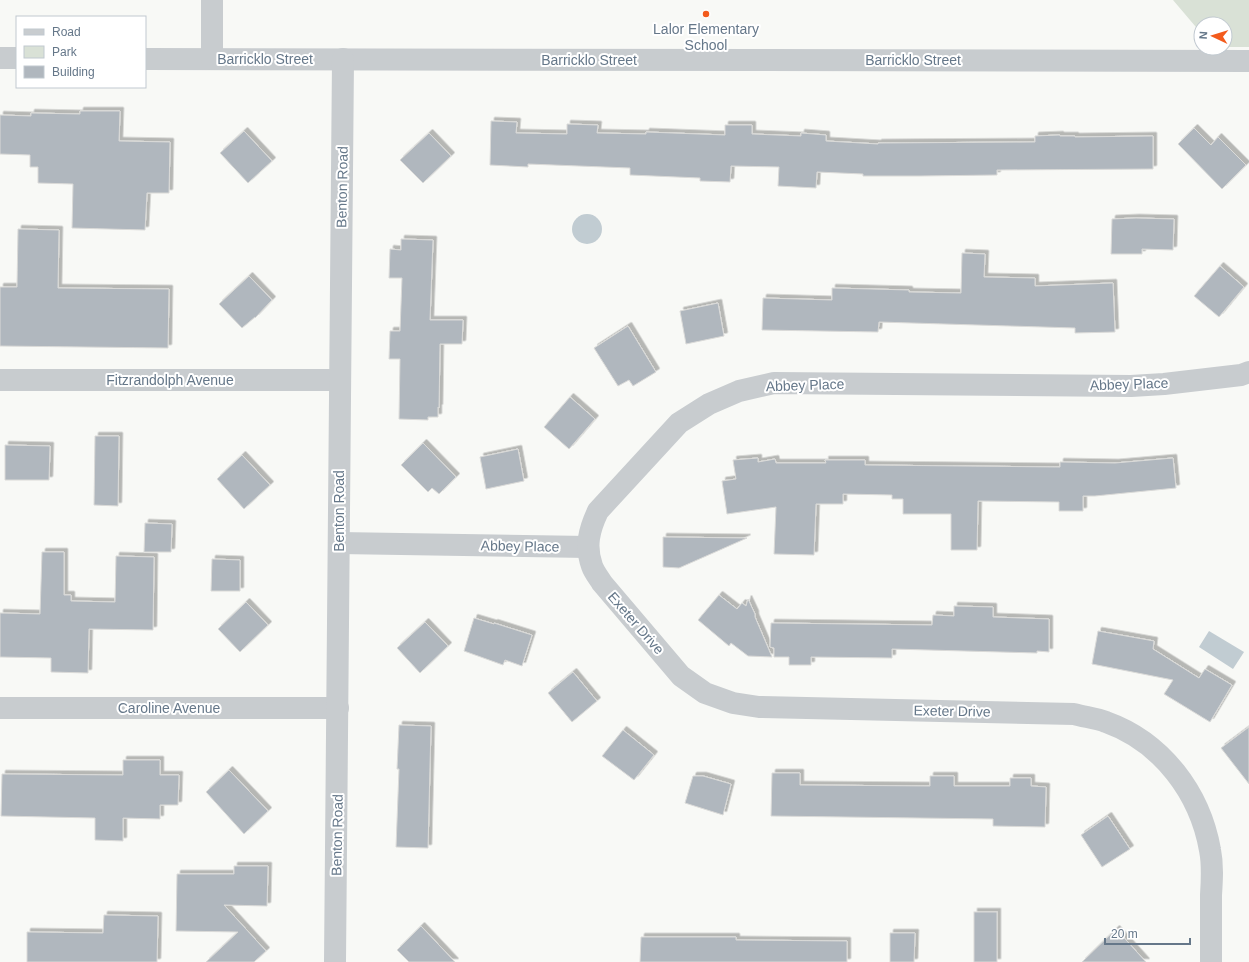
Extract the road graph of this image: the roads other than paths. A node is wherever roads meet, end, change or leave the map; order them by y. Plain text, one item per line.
1 (212, 0) edge
2 (0, 58) edge
3 (16, 58) edge
4 (146, 59) edge
5 (212, 59) junction
6 (343, 59) junction
7 (1249, 61) edge
8 (1249, 372) edge
9 (0, 380) edge
10 (340, 380) junction
11 (339, 542) junction
12 (588, 547) junction
13 (0, 708) edge
14 (338, 708) junction
15 (335, 962) edge
16 (1211, 962) edge

1 - 5 street
2 - 3 street
4 - 5 street, Barricklo Street
5 - 6 street, Barricklo Street
6 - 7 street, Barricklo Street
6 - 10 street, Benton Road
8 - 12 street, Abbey Place
9 - 10 street, Fitzrandolph Avenue
10 - 11 street, Benton Road
11 - 12 street, Abbey Place
11 - 14 street, Benton Road
12 - 16 street, Exeter Drive
13 - 14 street, Caroline Avenue
14 - 15 street, Benton Road

